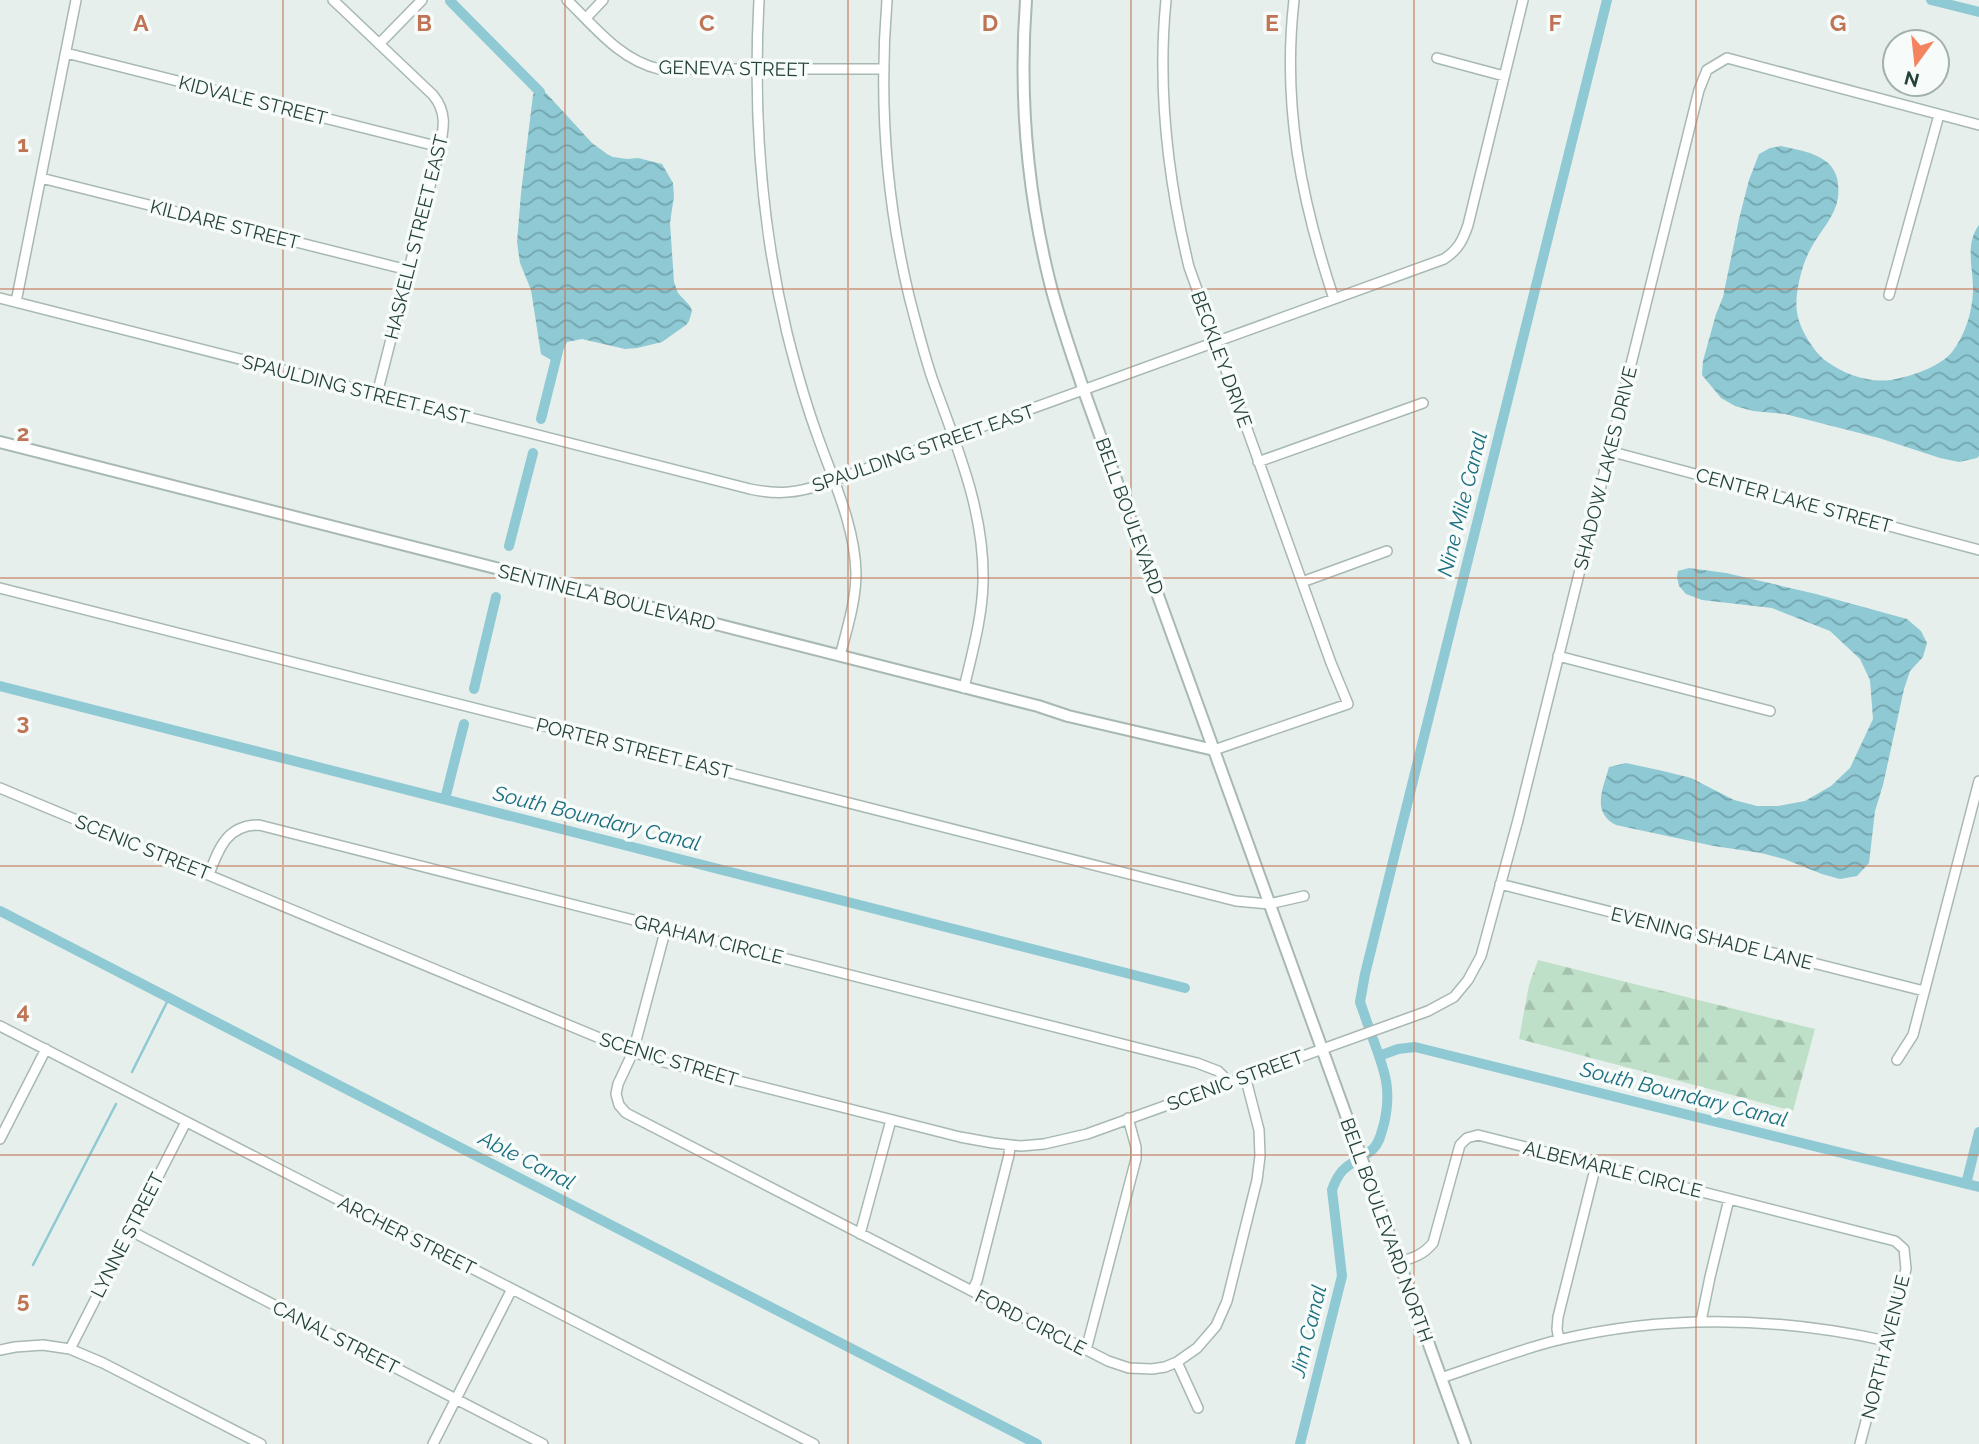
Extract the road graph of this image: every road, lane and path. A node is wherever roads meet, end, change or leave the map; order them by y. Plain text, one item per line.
1 (76, 0) edge
2 (332, 0) edge
3 (422, 0) edge
4 (567, 0) edge
5 (603, 0) edge
6 (759, 0) edge
7 (887, 0) edge
8 (1026, 0) edge
9 (1166, 0) edge
10 (1294, 0) edge
11 (1523, 0) edge
12 (586, 18) junction
13 (379, 44) junction
14 (66, 53) junction
15 (1437, 58) dead end
16 (757, 69) junction
17 (883, 69) junction
18 (1504, 76) junction
19 (1939, 115) junction
20 (1979, 125) edge
21 (440, 147) junction
22 (41, 178) junction
23 (408, 271) junction
24 (1889, 295) dead end
25 (0, 298) edge
26 (1334, 299) junction
27 (16, 302) junction
28 (1215, 343) junction
29 (1084, 391) junction
30 (377, 394) junction
31 (1423, 403) dead end
32 (954, 437) junction
33 (0, 442) edge
34 (1609, 451) junction
35 (1258, 462) junction
36 (833, 481) junction
37 (1979, 550) edge
38 (1387, 551) dead end
39 (1302, 582) junction
40 (0, 588) edge
41 (841, 656) junction
42 (1558, 656) junction
43 (964, 688) junction
44 (1770, 711) dead end
45 (1214, 750) junction
46 (1979, 780) edge
47 (0, 788) edge
48 (209, 874) junction
49 (1500, 884) junction
50 (1304, 896) dead end
51 (1269, 904) junction
52 (666, 928) junction
53 (1924, 991) junction
54 (1310, 1016) joint
55 (0, 1026) edge
56 (46, 1049) junction
57 (1322, 1049) junction
58 (633, 1052) junction
59 (1897, 1060) dead end
60 (1245, 1076) junction
61 (1229, 1082) junction
62 (1128, 1118) junction
63 (891, 1120) junction
64 (186, 1122) junction
65 (0, 1139) edge
66 (1010, 1145) junction
67 (1596, 1165) junction
68 (1729, 1199) junction
69 (129, 1230) junction
70 (860, 1234) junction
71 (1904, 1249) joint
72 (1399, 1262) junction
73 (512, 1289) junction
74 (972, 1292) junction
75 (1701, 1321) junction
76 (1559, 1340) junction
77 (1887, 1341) junction
78 (70, 1349) junction
79 (0, 1350) edge
80 (1086, 1350) junction
81 (1177, 1362) junction
82 (1441, 1378) junction
83 (456, 1399) junction
84 (1198, 1408) dead end
85 (261, 1444) edge
86 (433, 1444) edge
87 (543, 1444) edge
88 (814, 1444) edge
89 (1465, 1444) edge
90 (1860, 1444) edge

1 - 14 street
2 - 13 street, HASKELL STREET EAST
3 - 13 street
4 - 12 street, GENEVA STREET
5 - 12 street
6 - 16 street
7 - 17 street
8 - 29 street, BELL BOULEVARD
9 - 28 street, BECKLEY DRIVE
10 - 26 street
11 - 18 street, SPAULDING STREET EAST
12 - 16 street, GENEVA STREET
13 - 21 street, HASKELL STREET EAST
14 - 21 street, KIDVALE STREET
14 - 22 street
15 - 18 street
16 - 17 street, GENEVA STREET
16 - 36 street
17 - 32 street
18 - 26 street, SPAULDING STREET EAST
19 - 20 street, SHADOW LAKES DRIVE
19 - 24 street
19 - 34 street, SHADOW LAKES DRIVE
21 - 23 street, HASKELL STREET EAST
22 - 23 street, KILDARE STREET
22 - 27 street
23 - 30 street, HASKELL STREET EAST
25 - 27 street, SPAULDING STREET EAST
26 - 28 street, SPAULDING STREET EAST
27 - 30 street, SPAULDING STREET EAST
28 - 29 street, SPAULDING STREET EAST
28 - 35 street, BECKLEY DRIVE
29 - 32 street, SPAULDING STREET EAST
29 - 45 street, BELL BOULEVARD
30 - 36 street, SPAULDING STREET EAST
31 - 35 street
32 - 36 street, SPAULDING STREET EAST
32 - 43 street
33 - 41 street, SENTINELA BOULEVARD
34 - 37 street, CENTER LAKE STREET
34 - 42 street, SHADOW LAKES DRIVE
35 - 39 street, BECKLEY DRIVE
36 - 41 street
38 - 39 street
39 - 45 street, BECKLEY DRIVE
40 - 51 street, PORTER STREET EAST
41 - 43 street, SENTINELA BOULEVARD
42 - 44 street
42 - 49 street, SHADOW LAKES DRIVE
43 - 45 street, SENTINELA BOULEVARD
45 - 51 street, BELL BOULEVARD
46 - 53 street
47 - 48 street, SCENIC STREET
48 - 52 street, GRAHAM CIRCLE
48 - 58 street, SCENIC STREET
49 - 53 street, EVENING SHADE LANE
49 - 57 street, SHADOW LAKES DRIVE
50 - 51 street, PORTER STREET EAST
51 - 54 street, BELL BOULEVARD
52 - 58 street
52 - 61 street, GRAHAM CIRCLE
53 - 59 street
54 - 57 street, BELL BOULEVARD NORTH
55 - 56 street, ARCHER STREET
56 - 64 street, ARCHER STREET
56 - 65 street
57 - 60 street, SCENIC STREET
57 - 72 street, BELL BOULEVARD NORTH
58 - 63 street, SCENIC STREET
58 - 70 street, FORD CIRCLE
60 - 61 street, SCENIC STREET
60 - 81 street, FORD CIRCLE
61 - 62 street, SCENIC STREET
62 - 66 street, SCENIC STREET
62 - 80 street
63 - 66 street, SCENIC STREET
63 - 70 street
64 - 69 street, LYNNE STREET
64 - 73 street, ARCHER STREET
66 - 74 street
67 - 68 street, ALBEMARLE CIRCLE
67 - 72 street, ALBEMARLE CIRCLE
67 - 76 street
68 - 71 street, ALBEMARLE CIRCLE
68 - 75 street
69 - 78 street, LYNNE STREET
69 - 83 street, CANAL STREET
70 - 74 street, FORD CIRCLE
71 - 77 street, NORTH AVENUE
72 - 82 street, BELL BOULEVARD NORTH
73 - 83 street
73 - 88 street, ARCHER STREET
74 - 80 street, FORD CIRCLE
75 - 76 street
75 - 77 street
76 - 82 street
77 - 90 street, NORTH AVENUE
78 - 79 street
78 - 85 street
80 - 81 street, FORD CIRCLE
81 - 84 street
82 - 89 street, BELL BOULEVARD NORTH
83 - 86 street
83 - 87 street, CANAL STREET

